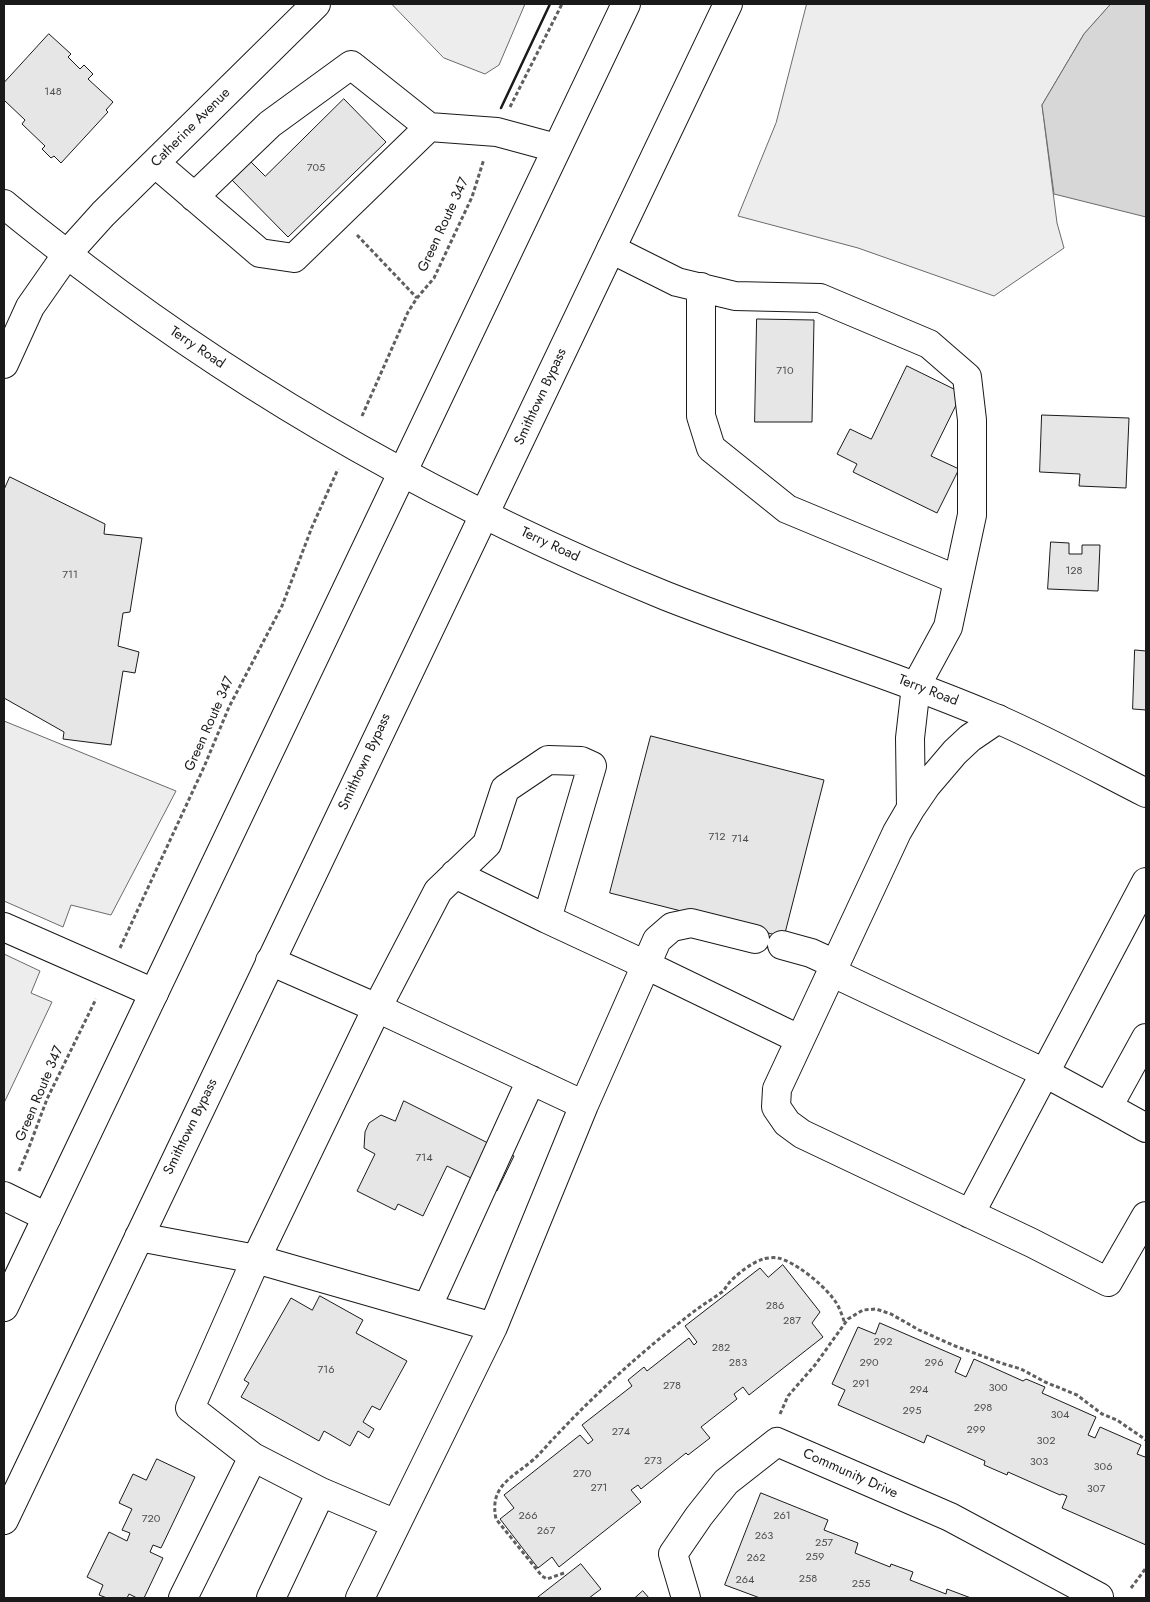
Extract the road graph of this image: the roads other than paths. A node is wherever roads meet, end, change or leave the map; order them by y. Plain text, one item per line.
1 (316, 4) edge
2 (626, 4) edge
3 (728, 4) edge
4 (429, 127) junction
5 (556, 148) junction
6 (155, 163) junction
7 (194, 197) junction
8 (4, 204) edge
9 (611, 249) junction
10 (67, 254) junction
11 (701, 287) junction
12 (4, 364) edge
13 (402, 474) junction
14 (484, 515) junction
15 (958, 580) junction
16 (916, 686) junction
17 (998, 719) junction
18 (1146, 793) edge
19 (911, 808) junction
20 (455, 874) junction
21 (1146, 882) edge
22 (547, 919) junction
23 (4, 927) edge
24 (755, 939) dead end
25 (782, 945) dead end
26 (270, 961) junction
27 (646, 965) junction
28 (833, 968) junction
29 (154, 993) junction
30 (378, 1008) junction
31 (1146, 1038) edge
32 (799, 1040) junction
33 (1045, 1073) junction
34 (531, 1080) junction
35 (584, 1105) junction
36 (1108, 1107) junction
37 (1146, 1128) edge
38 (10, 1185) edge
39 (970, 1214) junction
40 (1146, 1216) edge
41 (47, 1217) junction
42 (139, 1237) junction
43 (256, 1260) junction
44 (4, 1307) edge
45 (427, 1308) junction
46 (493, 1327) junction
47 (253, 1457) junction
48 (321, 1492) junction
49 (4, 1520) edge
50 (396, 1524) junction
51 (184, 1598) edge
52 (272, 1598) edge
53 (360, 1598) edge
54 (686, 1598) edge
55 (1098, 1598) edge

1 - 6 main road, Catherine Avenue
2 - 5 main road
3 - 9 main road, Smithtown Bypass
4 - 5 main road
4 - 7 main road
4 - 7 main road
5 - 13 main road
6 - 7 main road
6 - 10 main road, Catherine Avenue
8 - 10 main road, Terry Road
9 - 11 main road
9 - 14 main road, Smithtown Bypass
10 - 12 main road, Catherine Avenue
10 - 13 main road, Terry Road
11 - 15 main road
11 - 15 main road
13 - 14 main road, Terry Road
13 - 29 main road
14 - 16 main road, Terry Road
14 - 26 main road, Smithtown Bypass
15 - 16 main road
16 - 17 main road, Terry Road
16 - 19 main road
17 - 18 main road, Terry Road
17 - 19 main road
19 - 28 main road
20 - 22 main road
20 - 22 main road
20 - 30 main road
21 - 33 main road
22 - 27 main road
23 - 29 main road
24 - 27 main road
25 - 28 main road
26 - 30 main road
26 - 42 main road, Smithtown Bypass
27 - 32 main road
27 - 35 main road
28 - 32 main road
28 - 33 main road
29 - 41 main road
30 - 34 main road
30 - 43 main road
31 - 36 main road
32 - 39 main road
33 - 36 main road
33 - 39 main road
34 - 35 main road
34 - 45 main road
35 - 46 main road
36 - 37 main road
38 - 41 main road
39 - 40 main road
41 - 44 main road
42 - 43 main road
42 - 49 main road, Smithtown Bypass
43 - 45 main road
43 - 47 main road
45 - 46 main road
46 - 50 main road
47 - 48 main road
47 - 51 main road
48 - 50 main road
48 - 52 main road
50 - 53 main road
54 - 55 main road, Community Drive

